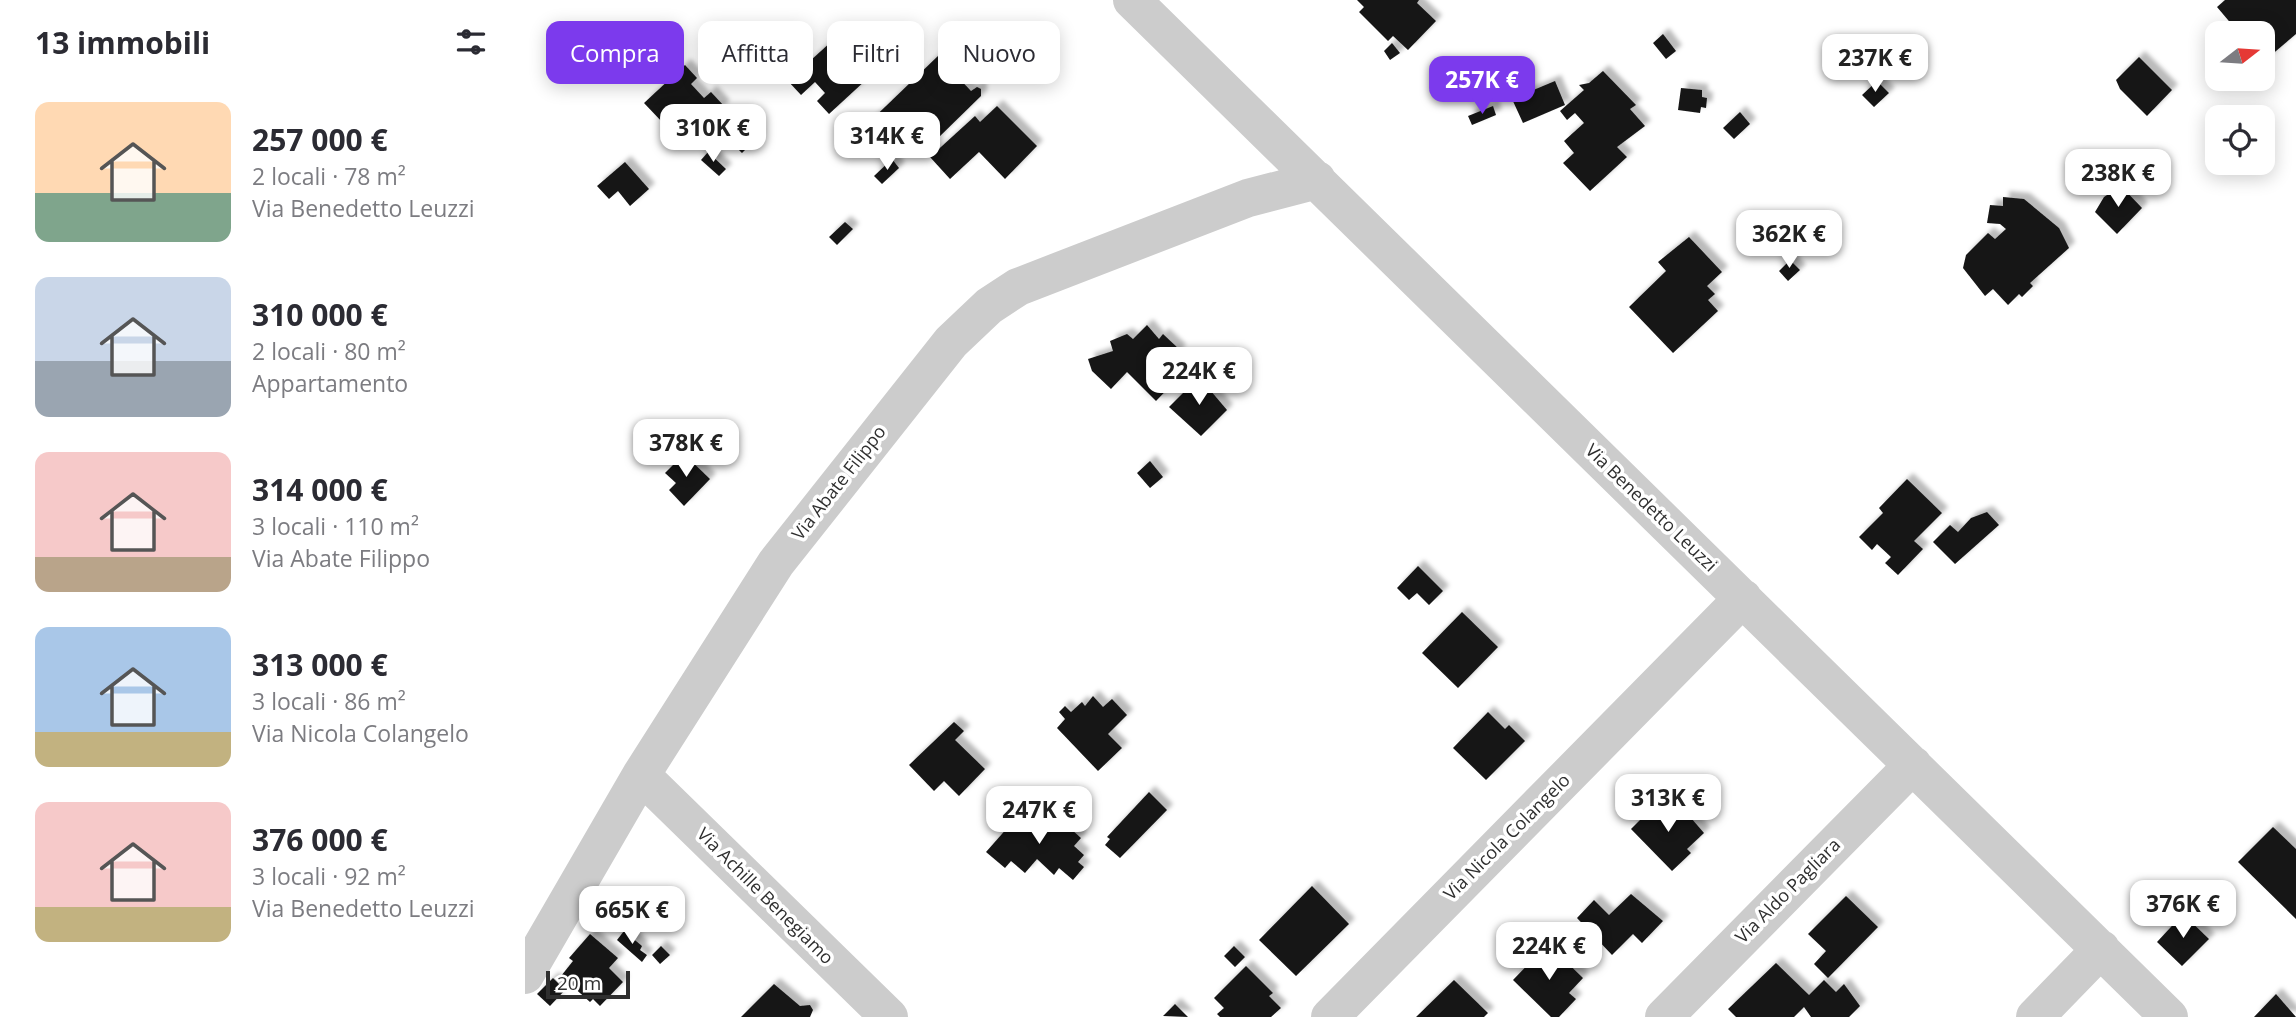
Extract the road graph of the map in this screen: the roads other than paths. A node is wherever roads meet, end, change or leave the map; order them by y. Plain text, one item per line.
1 (1132, 0) edge
2 (1317, 180) junction
3 (1743, 598) junction
4 (1913, 765) junction
5 (641, 775) junction
6 (2101, 949) junction
7 (525, 975) edge
8 (889, 1017) edge
9 (1330, 1017) edge
10 (1664, 1017) edge
11 (2035, 1017) edge
12 (2169, 1017) edge

1 - 2 street, Via Benedetto Leuzzi
2 - 3 street, Via Benedetto Leuzzi
2 - 5 street, Via Abate Filippo
3 - 4 street, Via Benedetto Leuzzi
3 - 9 street, Via Nicola Colangelo
4 - 6 street, Via Benedetto Leuzzi
4 - 10 street, Via Aldo Pagliara
5 - 7 street, Via Abate Filippo
5 - 8 street, Via Achille Benegiamo
6 - 11 street
6 - 12 street, Via Benedetto Leuzzi

